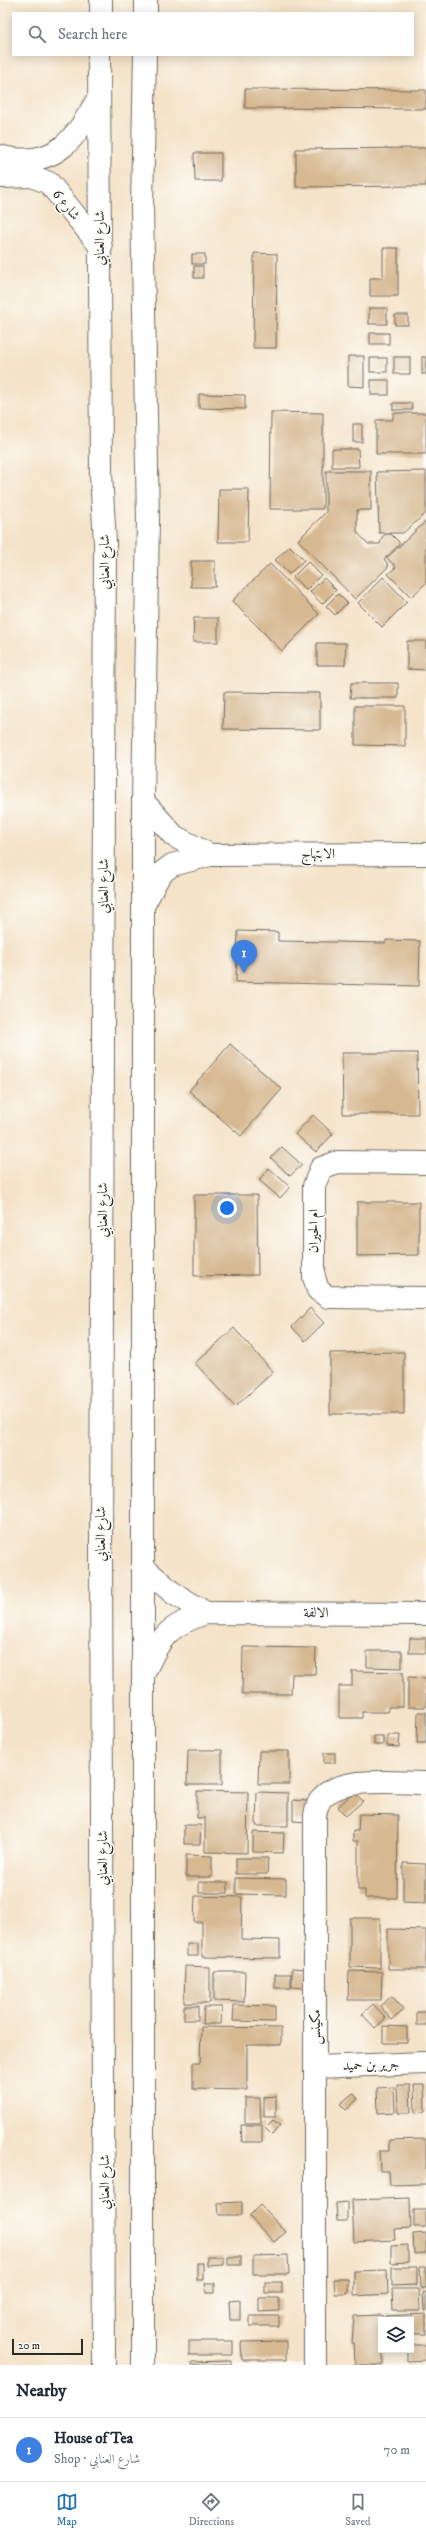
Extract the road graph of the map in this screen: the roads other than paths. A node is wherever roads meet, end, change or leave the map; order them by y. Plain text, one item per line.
1 (101, 0) edge
2 (146, 0) edge
3 (101, 12) edge
4 (146, 12) edge
5 (99, 56) edge
6 (145, 56) edge
7 (99, 97) junction
8 (0, 156) edge
9 (0, 176) edge
10 (101, 247) junction
11 (143, 801) junction
12 (210, 854) junction
13 (426, 854) edge
14 (143, 906) junction
15 (426, 1163) edge
16 (426, 1298) edge
17 (144, 1568) junction
18 (206, 1613) junction
19 (426, 1614) edge
20 (143, 1676) junction
21 (426, 1783) edge
22 (426, 2063) edge
23 (316, 2066) junction
24 (104, 2365) edge
25 (143, 2365) edge
26 (315, 2365) edge

1 - 3 street
2 - 4 street
5 - 7 street, شارع العنابي
6 - 11 street
7 - 8 street
7 - 10 street, شارع العنابي
9 - 10 street, شارع 6
10 - 24 street, شارع العنابي
11 - 12 street, الابتهاج
11 - 14 street
12 - 13 street, الابتهاج
12 - 14 street, الابتهاج
14 - 17 street
15 - 16 street, ام الحيران
17 - 18 street
17 - 20 street
18 - 19 street, الالفة
18 - 20 street, الالفة
20 - 25 street
21 - 23 street, مكينس
22 - 23 street, جرير بن حميد
23 - 26 street, مكينس

